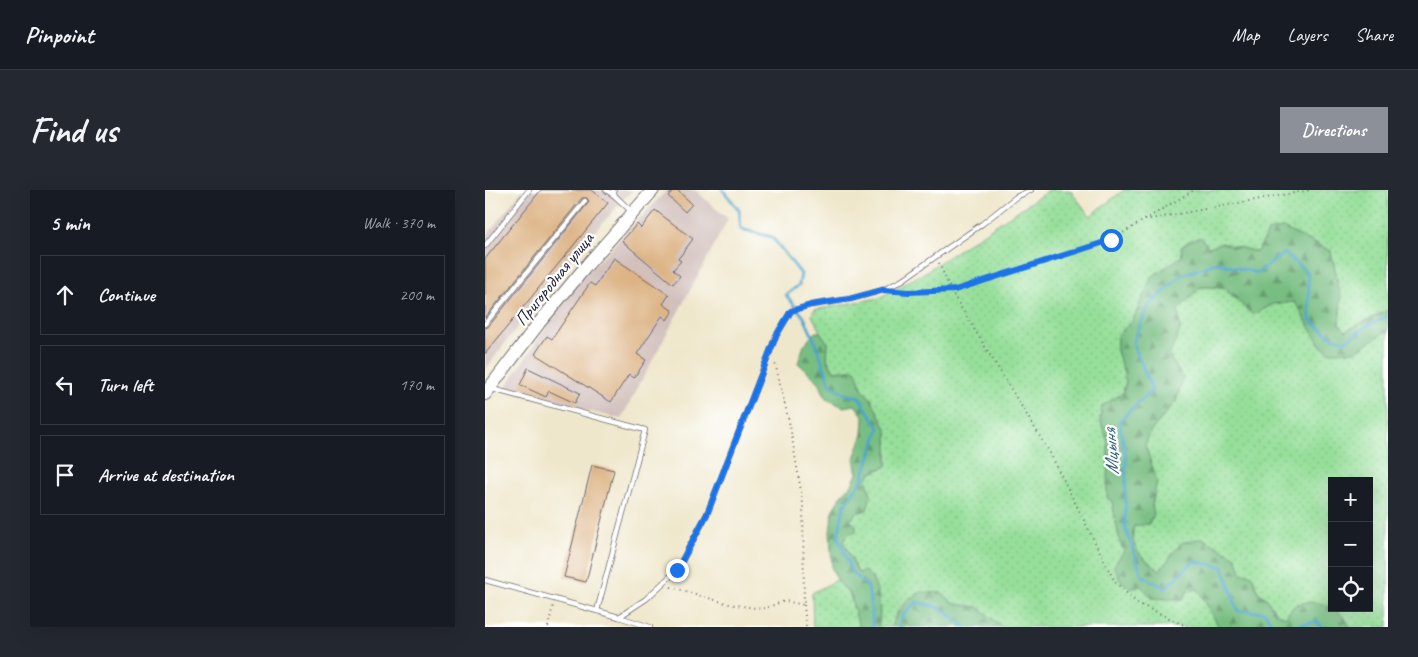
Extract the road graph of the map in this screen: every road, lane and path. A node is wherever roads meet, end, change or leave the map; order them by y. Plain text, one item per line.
1 (529, 190) edge
2 (606, 190) edge
3 (613, 190) edge
4 (653, 190) edge
5 (1031, 190) edge
6 (1194, 190) edge
7 (1310, 190) edge
8 (615, 196) junction
9 (585, 201) dead end
10 (632, 212) junction
11 (1143, 221) junction
12 (485, 246) edge
13 (936, 256) junction
14 (883, 290) junction
15 (485, 324) edge
16 (771, 348) junction
17 (486, 389) edge
18 (485, 581) edge
19 (662, 584) junction
20 (555, 599) junction
21 (804, 605) junction
22 (597, 611) junction
23 (619, 617) junction
24 (548, 627) edge
25 (650, 627) edge
26 (806, 627) edge
27 (1188, 627) edge

1 - 12 lane
2 - 8 lane
3 - 8 lane
4 - 10 street, Пригородная улица
5 - 13 lane
6 - 11 path
7 - 11 path
8 - 10 lane
9 - 15 lane
10 - 17 street, Пригородная улица
11 - 14 path
13 - 14 lane
13 - 27 path
14 - 16 lane
16 - 19 lane
16 - 21 path
17 - 22 lane
18 - 20 lane
19 - 21 path
19 - 23 lane
20 - 22 lane
20 - 24 path
21 - 26 path
22 - 23 lane
23 - 25 lane

